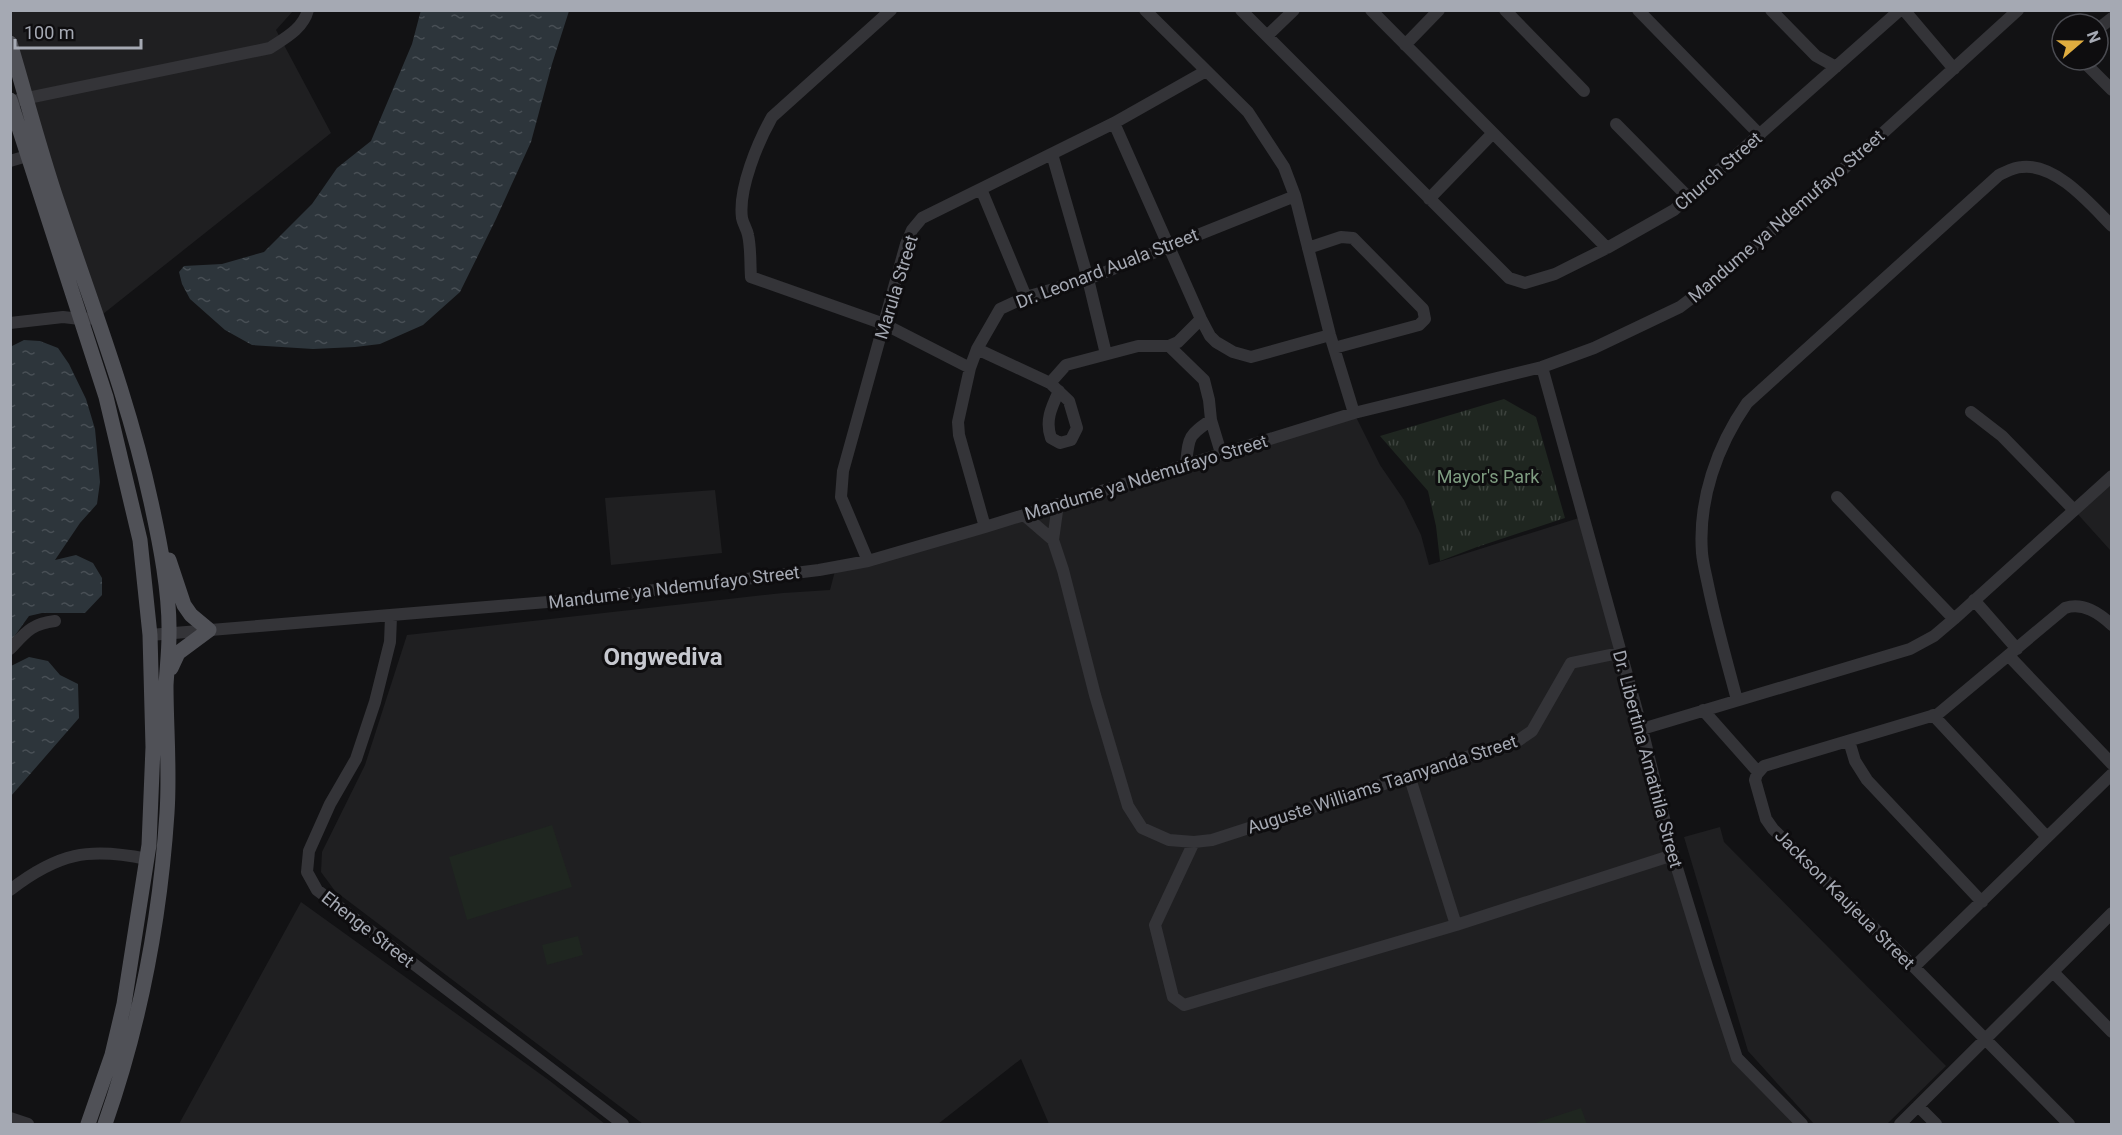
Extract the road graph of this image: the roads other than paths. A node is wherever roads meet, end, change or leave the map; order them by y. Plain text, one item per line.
1 (308, 10) edge
2 (891, 10) edge
3 (1145, 10) edge
4 (1241, 10) edge
5 (1294, 10) edge
6 (1371, 10) edge
7 (1439, 10) edge
8 (1505, 10) edge
9 (1638, 10) edge
10 (1771, 10) edge
11 (1902, 10) edge
12 (2018, 10) edge
13 (1267, 36) junction
14 (10, 43) edge
15 (1405, 45) junction
16 (1836, 67) junction
17 (1954, 69) junction
18 (1206, 71) junction
19 (2094, 72) edge
20 (2112, 90) edge
21 (1584, 91) dead end
22 (27, 98) junction
23 (11, 100) edge
24 (1114, 123) junction
25 (1616, 124) dead end
26 (1492, 134) junction
27 (1760, 135) junction
28 (1052, 154) junction
29 (27, 156) junction
30 (10, 161) edge
31 (981, 189) junction
32 (1295, 196) junction
33 (1689, 198) junction
34 (1429, 199) junction
35 (2112, 226) edge
36 (1169, 245) junction
37 (1308, 248) junction
38 (1607, 248) junction
39 (1088, 279) junction
40 (1026, 297) junction
41 (98, 318) junction
42 (80, 319) junction
43 (1201, 319) junction
44 (10, 323) edge
45 (884, 324) junction
46 (1332, 341) junction
47 (1169, 346) junction
48 (977, 349) junction
49 (1106, 354) junction
50 (970, 368) junction
51 (1542, 368) junction
52 (1971, 412) dead end
53 (1354, 413) junction
54 (1211, 420) junction
55 (1221, 453) junction
56 (1186, 464) junction
57 (2112, 477) edge
58 (1837, 497) dead end
59 (151, 503) junction
60 (1058, 504) junction
61 (2074, 510) junction
62 (1024, 515) junction
63 (985, 527) junction
64 (1053, 540) junction
65 (868, 561) junction
66 (1974, 600) junction
67 (392, 617) junction
68 (1954, 619) junction
69 (55, 621) dead end
70 (2112, 625) edge
71 (209, 630) junction
72 (170, 633) junction
73 (150, 635) junction
74 (10, 649) edge
75 (1619, 652) junction
76 (2013, 652) junction
77 (167, 699) junction
78 (1737, 700) junction
79 (1703, 710) junction
80 (1933, 715) junction
81 (1642, 729) junction
82 (1849, 741) junction
83 (2112, 764) edge
84 (1758, 772) junction
85 (2112, 774) edge
86 (1409, 775) junction
87 (2047, 837) junction
88 (1194, 842) junction
89 (1673, 855) junction
90 (147, 859) junction
91 (10, 890) edge
92 (1982, 902) junction
93 (2112, 913) edge
94 (1456, 925) junction
95 (1914, 967) junction
96 (2053, 972) junction
97 (2112, 1032) edge
98 (1985, 1038) junction
99 (1918, 1106) junction
100 (10, 1118) edge
101 (28, 1125) edge
102 (88, 1125) edge
103 (105, 1125) edge
104 (623, 1125) edge
105 (1802, 1125) edge
106 (1900, 1125) edge
107 (1936, 1125) edge
108 (2069, 1125) edge

1 - 22 street
2 - 45 street
3 - 18 street
4 - 13 street
5 - 13 street
6 - 15 street
7 - 15 street
8 - 21 street
9 - 27 street
10 - 16 street
11 - 16 street, Church Street
11 - 17 street
12 - 17 street, Mandume ya Ndemufayo Street
13 - 34 street
14 - 22 main road
15 - 26 street
16 - 27 street, Church Street
17 - 51 street, Mandume ya Ndemufayo Street
18 - 24 street, Marula Street
18 - 32 street
19 - 20 street
22 - 23 street
22 - 41 main road
23 - 29 main road
24 - 28 street, Marula Street
24 - 36 street
25 - 33 street
26 - 34 street
26 - 38 street
27 - 33 street, Church Street
28 - 31 street, Marula Street
28 - 39 street
29 - 30 street
29 - 42 main road
31 - 40 street
31 - 45 street, Marula Street
32 - 36 street, Dr. Leonard Auala Street
32 - 37 street
33 - 38 street, Church Street
34 - 38 street, Church Street
35 - 78 street
36 - 39 street, Dr. Leonard Auala Street
36 - 43 street
37 - 46 street
37 - 46 street
39 - 40 street, Dr. Leonard Auala Street
39 - 49 street
40 - 48 street, Dr. Leonard Auala Street
41 - 42 street
41 - 59 main road
42 - 44 street
42 - 73 main road
43 - 46 street
43 - 47 street
45 - 50 street
45 - 65 street, Marula Street
46 - 53 street
47 - 49 street
47 - 54 street
48 - 49 street
48 - 50 street, Dr. Leonard Auala Street
50 - 63 street, Dr. Leonard Auala Street
51 - 53 street, Mandume ya Ndemufayo Street
51 - 75 street, Dr. Libertina Amathila Street
52 - 61 street
53 - 55 street, Mandume ya Ndemufayo Street
54 - 55 street
54 - 56 street
55 - 56 street, Mandume ya Ndemufayo Street
56 - 60 street, Mandume ya Ndemufayo Street
57 - 61 street
58 - 68 street
59 - 71 main road
59 - 72 main road
60 - 62 street, Mandume ya Ndemufayo Street
60 - 64 street
61 - 66 street
62 - 63 street, Mandume ya Ndemufayo Street
62 - 64 street
63 - 65 street, Mandume ya Ndemufayo Street
64 - 88 street, Auguste Williams Taanyanda Street
65 - 67 street, Mandume ya Ndemufayo Street
66 - 68 street
66 - 76 street
67 - 71 street, Mandume ya Ndemufayo Street
67 - 104 street, Ehenge Street
68 - 78 street
69 - 74 street
70 - 76 street
71 - 72 street, Mandume ya Ndemufayo Street
71 - 77 main road
72 - 73 street, Mandume ya Ndemufayo Street
72 - 77 main road
73 - 90 main road
75 - 81 street, Dr. Libertina Amathila Street
75 - 86 street, Auguste Williams Taanyanda Street
76 - 80 street
76 - 83 street
77 - 103 main road
78 - 79 street
79 - 81 street
79 - 84 street
80 - 82 street
80 - 87 street
81 - 89 street, Dr. Libertina Amathila Street
82 - 84 street
82 - 92 street
84 - 95 street, Jackson Kaujeua Street
85 - 87 street
86 - 88 street, Auguste Williams Taanyanda Street
86 - 94 street
87 - 92 street
88 - 94 street
89 - 94 street
89 - 105 street, Dr. Libertina Amathila Street
90 - 91 street
90 - 102 main road
92 - 95 street
93 - 96 street
95 - 98 street, Jackson Kaujeua Street
96 - 97 street
96 - 98 street
98 - 99 street
98 - 108 street, Jackson Kaujeua Street
99 - 106 street
99 - 107 street
100 - 101 street

